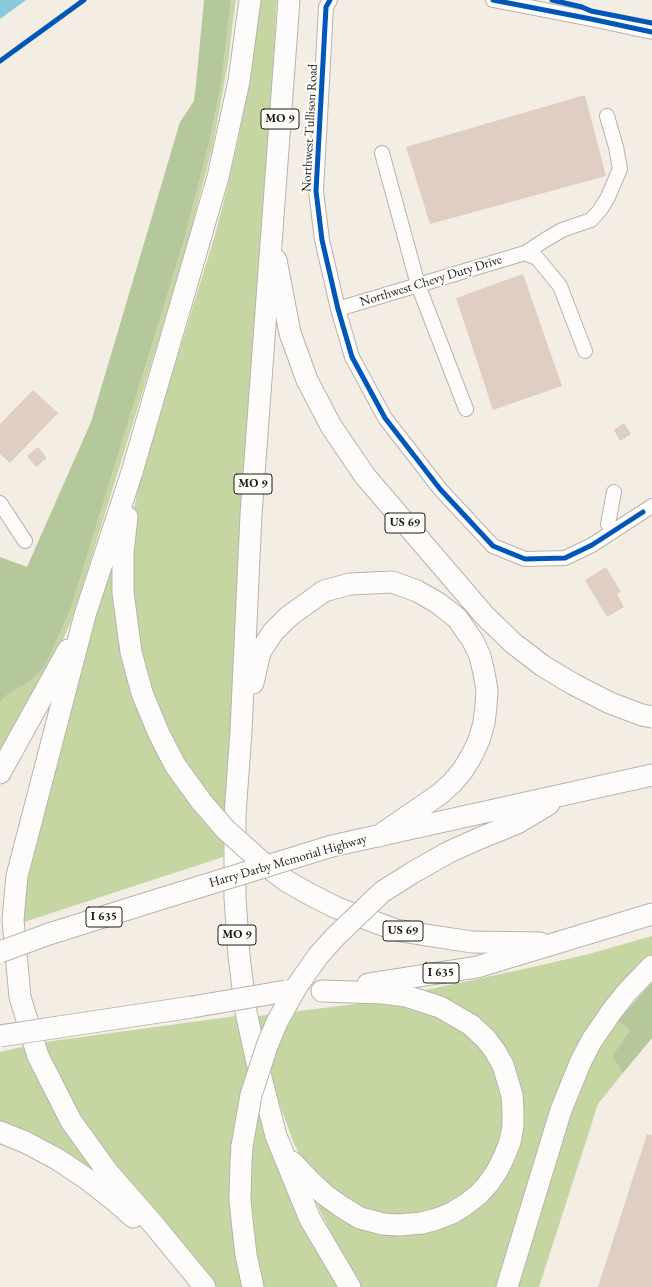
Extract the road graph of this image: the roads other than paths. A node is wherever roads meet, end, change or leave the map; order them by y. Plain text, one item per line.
1 (250, 0) edge
2 (289, 0) edge
3 (330, 0) edge
4 (493, 0) edge
5 (652, 32) edge
6 (607, 116) dead end
7 (382, 154) dead end
8 (270, 238) junction
9 (526, 253) junction
10 (418, 285) junction
11 (338, 309) junction
12 (586, 351) dead end
13 (466, 409) dead end
14 (132, 472) junction
15 (614, 492) dead end
16 (0, 503) edge
17 (647, 509) edge
18 (614, 531) junction
19 (25, 541) dead end
20 (85, 615) junction
21 (652, 717) edge
22 (241, 731) junction
23 (0, 773) edge
24 (652, 775) edge
25 (565, 794) junction
26 (379, 836) junction
27 (652, 914) edge
28 (556, 944) junction
29 (0, 952) edge
30 (652, 966) edge
31 (322, 991) junction
32 (0, 1036) edge
33 (0, 1132) edge
34 (276, 1136) junction
35 (202, 1284) edge
36 (253, 1287) edge
37 (350, 1287) edge
38 (507, 1287) edge

1 - 14 highway
2 - 8 highway, MO 9
3 - 11 street, Northwest Tullison Road
4 - 5 street
6 - 9 street, Northwest Chevy Duty Drive
7 - 10 street
8 - 21 highway, US 69
8 - 22 highway, MO 9
9 - 10 street, Northwest Chevy Duty Drive
9 - 12 street
10 - 11 street, Northwest Chevy Duty Drive
10 - 13 street
11 - 18 street, Northwest Tullison Road
14 - 20 highway
14 - 28 highway, US 69, bridge
15 - 18 street
16 - 19 street
17 - 18 street, Northwest Tullison Road
20 - 23 highway
20 - 35 highway
22 - 26 highway
22 - 34 highway, MO 9
24 - 25 highway, Harry Darby Memorial Highway / I 635
25 - 26 highway, Harry Darby Memorial Highway / I 635
25 - 36 highway, bridge
26 - 29 highway, Harry Darby Memorial Highway / I 635, bridge
27 - 28 highway, I 635
28 - 31 highway, I 635
30 - 38 highway
31 - 32 highway, I 635, bridge
31 - 34 highway
33 - 35 highway
34 - 37 highway, MO 9

